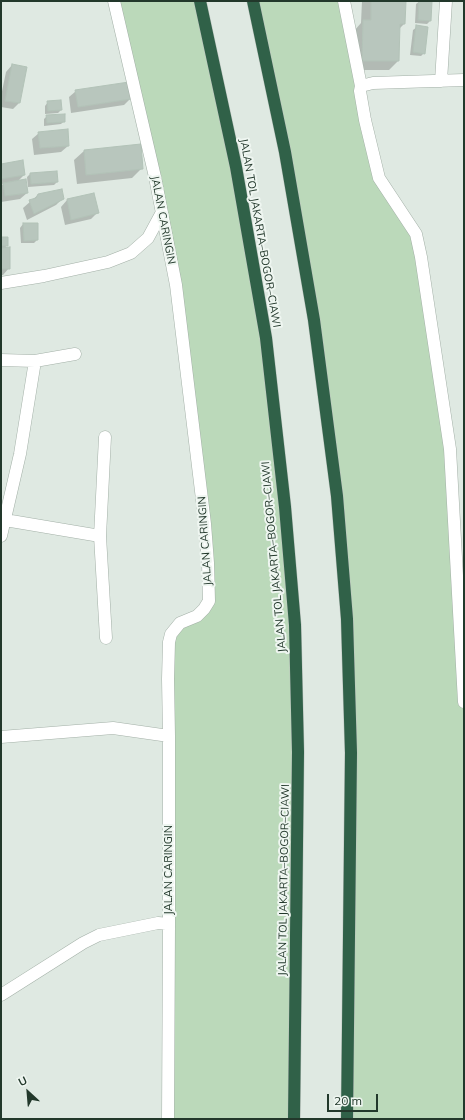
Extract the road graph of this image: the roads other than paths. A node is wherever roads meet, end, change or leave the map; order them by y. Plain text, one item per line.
1 (114, 1) edge
2 (200, 1) edge
3 (253, 1) edge
4 (344, 1) edge
5 (446, 1) edge
6 (464, 80) edge
7 (441, 81) junction
8 (361, 86) junction
9 (161, 214) junction
10 (1, 283) edge
11 (75, 354) dead end
12 (1, 360) edge
13 (35, 361) junction
14 (105, 437) dead end
15 (5, 520) junction
16 (1, 536) edge
17 (100, 536) junction
18 (106, 638) dead end
19 (464, 702) edge
20 (169, 736) junction
21 (1, 737) edge
22 (169, 924) junction
23 (1, 995) edge
24 (168, 1119) edge
25 (294, 1119) edge
26 (347, 1119) edge

1 - 9 street, JALAN CARINGIN
2 - 25 highway, JALAN TOL JAKARTA–BOGOR–CIAWI
3 - 26 highway
4 - 8 street
5 - 7 street
6 - 7 street
7 - 8 street
8 - 19 street
9 - 10 street
9 - 20 street, JALAN CARINGIN
11 - 13 street
12 - 13 street
13 - 15 street
14 - 17 street
15 - 16 street
15 - 17 street
17 - 18 street
20 - 21 street
20 - 22 street, JALAN CARINGIN
22 - 23 street
22 - 24 street, JALAN CARINGIN

